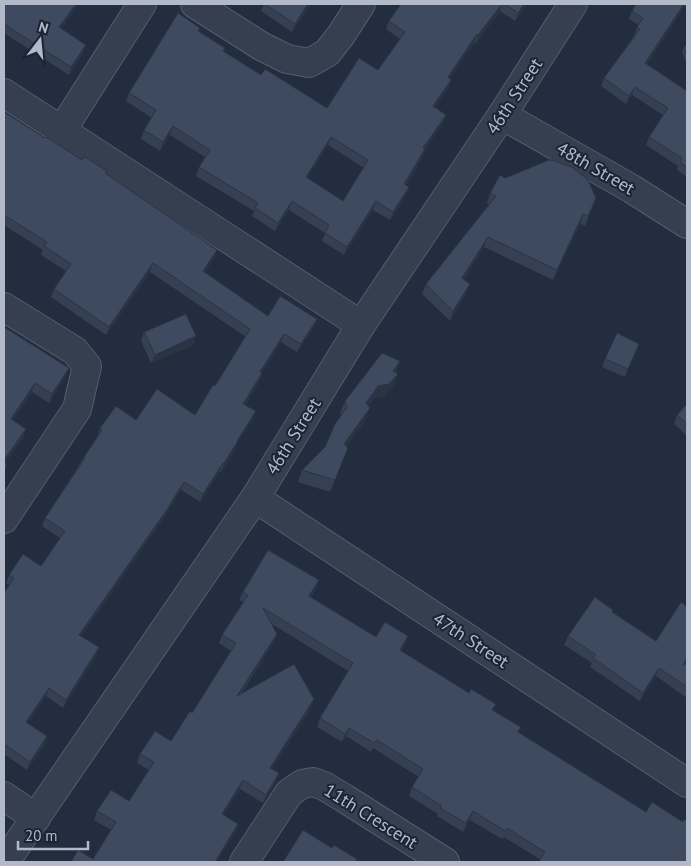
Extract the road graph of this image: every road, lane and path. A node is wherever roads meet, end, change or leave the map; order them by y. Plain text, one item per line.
1 (142, 4) edge
2 (195, 4) edge
3 (361, 4) edge
4 (573, 4) edge
5 (4, 93) edge
6 (502, 114) junction
7 (62, 130) junction
8 (687, 224) edge
9 (4, 307) edge
10 (361, 325) junction
11 (254, 498) junction
12 (4, 519) edge
13 (687, 783) edge
14 (4, 796) edge
15 (36, 818) junction
16 (5, 862) edge
17 (244, 862) edge
18 (445, 862) edge

1 - 7 street
2 - 3 street
4 - 6 street, 46th Street
5 - 7 street
6 - 8 street, 48th Street
6 - 10 street, 46th Street
7 - 10 street
9 - 12 street
10 - 11 street, 46th Street
11 - 13 street, 47th Street
11 - 15 street, 46th Street
14 - 15 street
15 - 16 street, 46th Street
17 - 18 street, 11th Crescent

